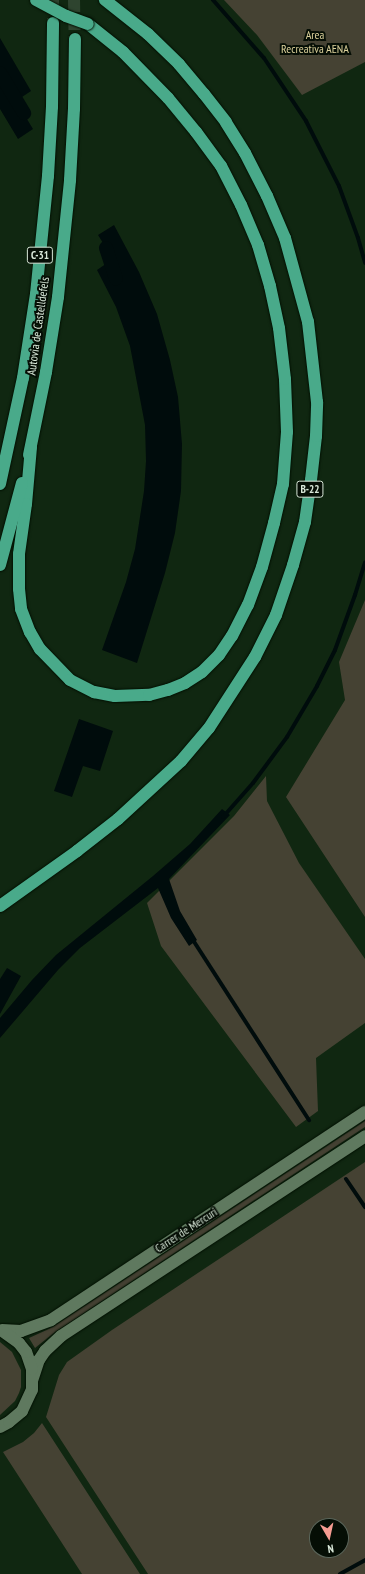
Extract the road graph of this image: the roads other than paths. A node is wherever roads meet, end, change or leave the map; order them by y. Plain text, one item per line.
1 (36, 0) edge
2 (54, 0) edge
3 (105, 0) edge
4 (53, 23) tunnel mouth
5 (88, 24) junction
6 (75, 39) tunnel mouth
7 (31, 447) junction
8 (0, 484) edge
9 (0, 564) edge
10 (0, 906) edge
11 (365, 1112) edge
12 (365, 1136) edge
13 (1, 1330) edge
14 (32, 1382) junction
15 (0, 1427) edge

1 - 5 highway, bridge
2 - 5 highway, bridge
3 - 10 highway, B-22
4 - 8 highway, Autovia de Castelldefels / C-31
5 - 7 highway
6 - 7 highway, Autovia de Castelldefels / C-31
7 - 9 highway, Autovia de Castelldefels / C-31
11 - 13 street, Carrer de Mercuri
12 - 14 street, Carrer de Mercuri
13 - 14 street
14 - 15 street, Carrer de Mercuri

